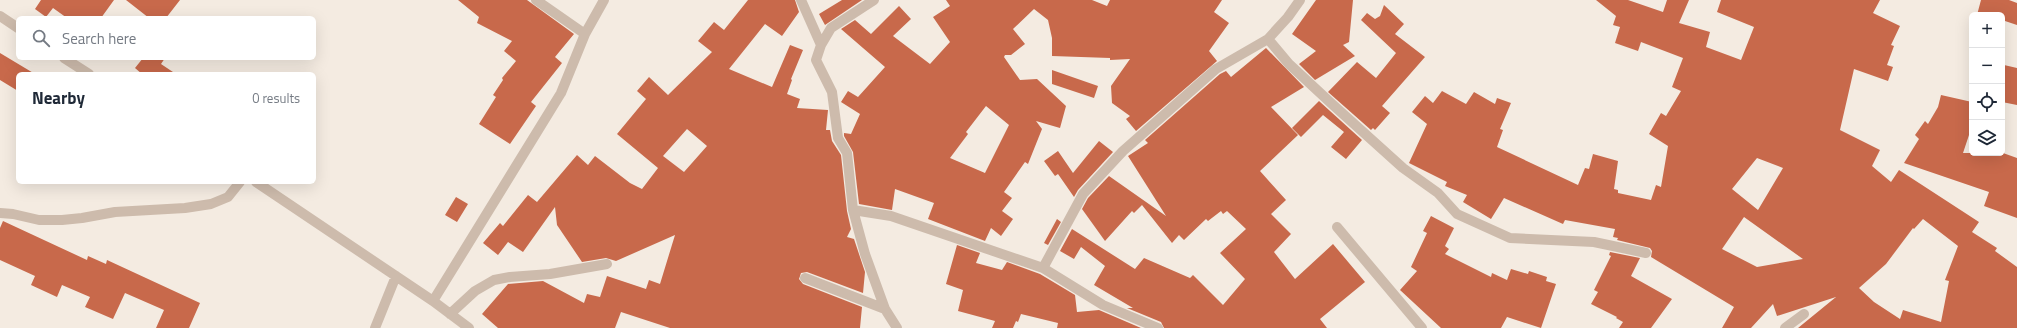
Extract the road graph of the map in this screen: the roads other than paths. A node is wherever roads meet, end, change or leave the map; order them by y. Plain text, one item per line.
1 (536, 0) edge
2 (604, 0) edge
3 (801, 0) edge
4 (874, 0) edge
5 (1300, 0) edge
6 (0, 16) edge
7 (16, 27) edge
8 (585, 34) junction
9 (1268, 39) junction
10 (821, 45) junction
11 (67, 60) edge
12 (86, 72) edge
13 (238, 184) edge
14 (259, 184) edge
15 (853, 210) junction
16 (0, 213) edge
17 (1338, 227) dead end
18 (1646, 253) dead end
19 (607, 264) dead end
20 (1043, 268) junction
21 (396, 276) junction
22 (805, 278) dead end
23 (433, 301) junction
24 (885, 309) junction
25 (450, 314) junction
26 (1804, 314) dead end
27 (375, 328) edge
28 (469, 328) edge
29 (897, 328) edge
30 (1158, 328) edge
31 (1422, 328) edge
32 (1784, 328) edge

1 - 8 street
2 - 8 street
3 - 10 street
4 - 10 street
5 - 9 street
6 - 7 street
8 - 23 street
9 - 18 street
9 - 20 street
10 - 15 street
11 - 12 street
13 - 16 street
14 - 21 street
15 - 20 street
15 - 24 street
17 - 31 street
19 - 25 street
20 - 30 street
21 - 23 street
21 - 27 street
22 - 24 street
23 - 25 street
24 - 29 street
25 - 28 street
26 - 32 street

